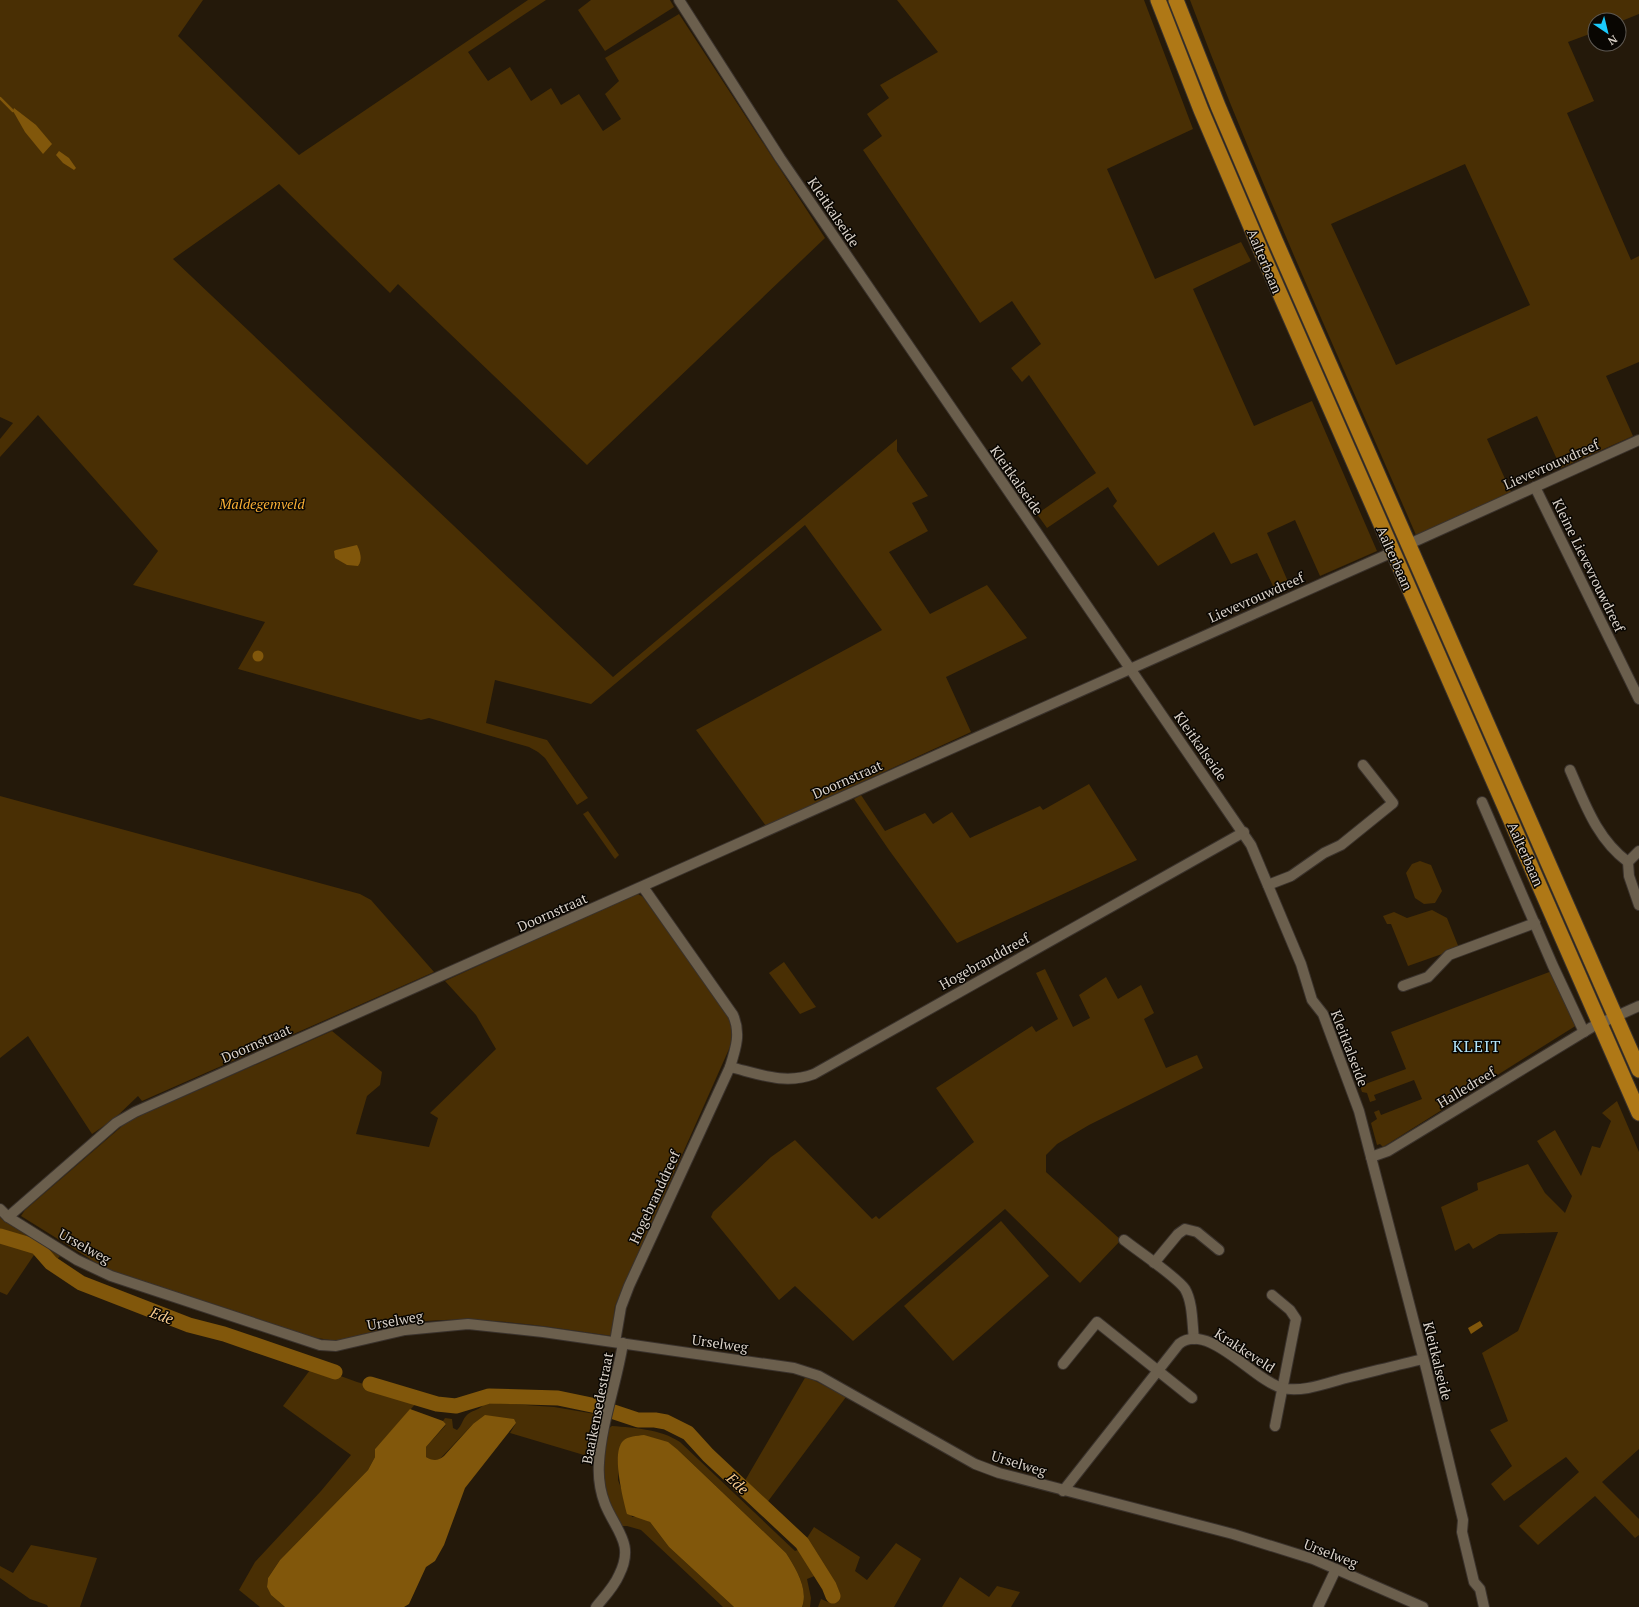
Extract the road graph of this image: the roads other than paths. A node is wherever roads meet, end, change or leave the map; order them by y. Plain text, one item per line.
1 (679, 0) edge
2 (1158, 0) edge
3 (1176, 0) edge
4 (1639, 440) edge
5 (1535, 487) junction
6 (1409, 544) junction
7 (1393, 552) junction
8 (1130, 669) junction
9 (1639, 699) edge
10 (1363, 765) dead end
11 (1570, 770) dead end
12 (1482, 802) dead end
13 (1244, 832) junction
14 (1639, 851) edge
15 (1628, 862) junction
16 (1268, 886) junction
17 (643, 887) junction
18 (1639, 905) edge
19 (1535, 923) junction
20 (1403, 986) dead end
21 (1639, 1006) edge
22 (1615, 1016) junction
23 (1599, 1023) junction
24 (1584, 1032) junction
25 (730, 1067) junction
26 (1639, 1070) edge
27 (1639, 1113) edge
28 (1371, 1157) junction
29 (0, 1209) edge
30 (8, 1217) junction
31 (1124, 1240) dead end
32 (1219, 1250) dead end
33 (1154, 1263) junction
34 (1272, 1295) dead end
35 (1194, 1339) junction
36 (619, 1343) junction
37 (1423, 1359) junction
38 (1063, 1364) dead end
39 (1157, 1371) junction
40 (1283, 1388) junction
41 (1192, 1398) dead end
42 (1275, 1426) dead end
43 (1063, 1490) junction
44 (1336, 1569) junction
45 (596, 1607) edge
46 (1318, 1607) edge
47 (1423, 1607) edge
48 (1484, 1607) edge

1 - 8 street, Kleitkalseide
2 - 7 highway, Aalterbaan
3 - 6 highway, Aalterbaan
4 - 5 street, Lievevrouwdreef
5 - 6 street, Lievevrouwdreef
5 - 9 street, Kleine Lievevrouwdreef
6 - 22 highway, Aalterbaan
7 - 8 street, Lievevrouwdreef
7 - 23 highway, Aalterbaan
8 - 13 street, Kleitkalseide
8 - 17 street, Doornstraat
10 - 16 street
11 - 15 street
12 - 19 street, Aalterbaan
13 - 16 street, Kleitkalseide
13 - 25 street, Hogebranddreef
14 - 15 street
15 - 18 street
16 - 28 street, Kleitkalseide
17 - 25 street, Hogebranddreef
17 - 30 street, Doornstraat
19 - 20 street
19 - 24 street, Aalterbaan
21 - 22 street, Halledreef
22 - 23 street, Halledreef
22 - 26 highway, Aalterbaan
23 - 24 street, Halledreef
23 - 27 highway, Aalterbaan
24 - 28 street, Halledreef
25 - 36 street, Hogebranddreef
28 - 37 street, Kleitkalseide
29 - 30 street, Urselweg
30 - 36 street, Urselweg
31 - 33 street
32 - 33 street
33 - 35 street
34 - 40 street, Krakkeveld
35 - 39 street, Krakkeveld
35 - 40 street, Krakkeveld
36 - 43 street, Urselweg
36 - 45 street, Baaikensedestraat
37 - 40 street, Krakkeveld
37 - 48 street, Kleitkalseide
38 - 39 street
39 - 41 street
39 - 43 street, Krakkeveld
40 - 42 street, Krakkeveld
43 - 44 street, Urselweg
44 - 46 street
44 - 47 street, Urselweg

